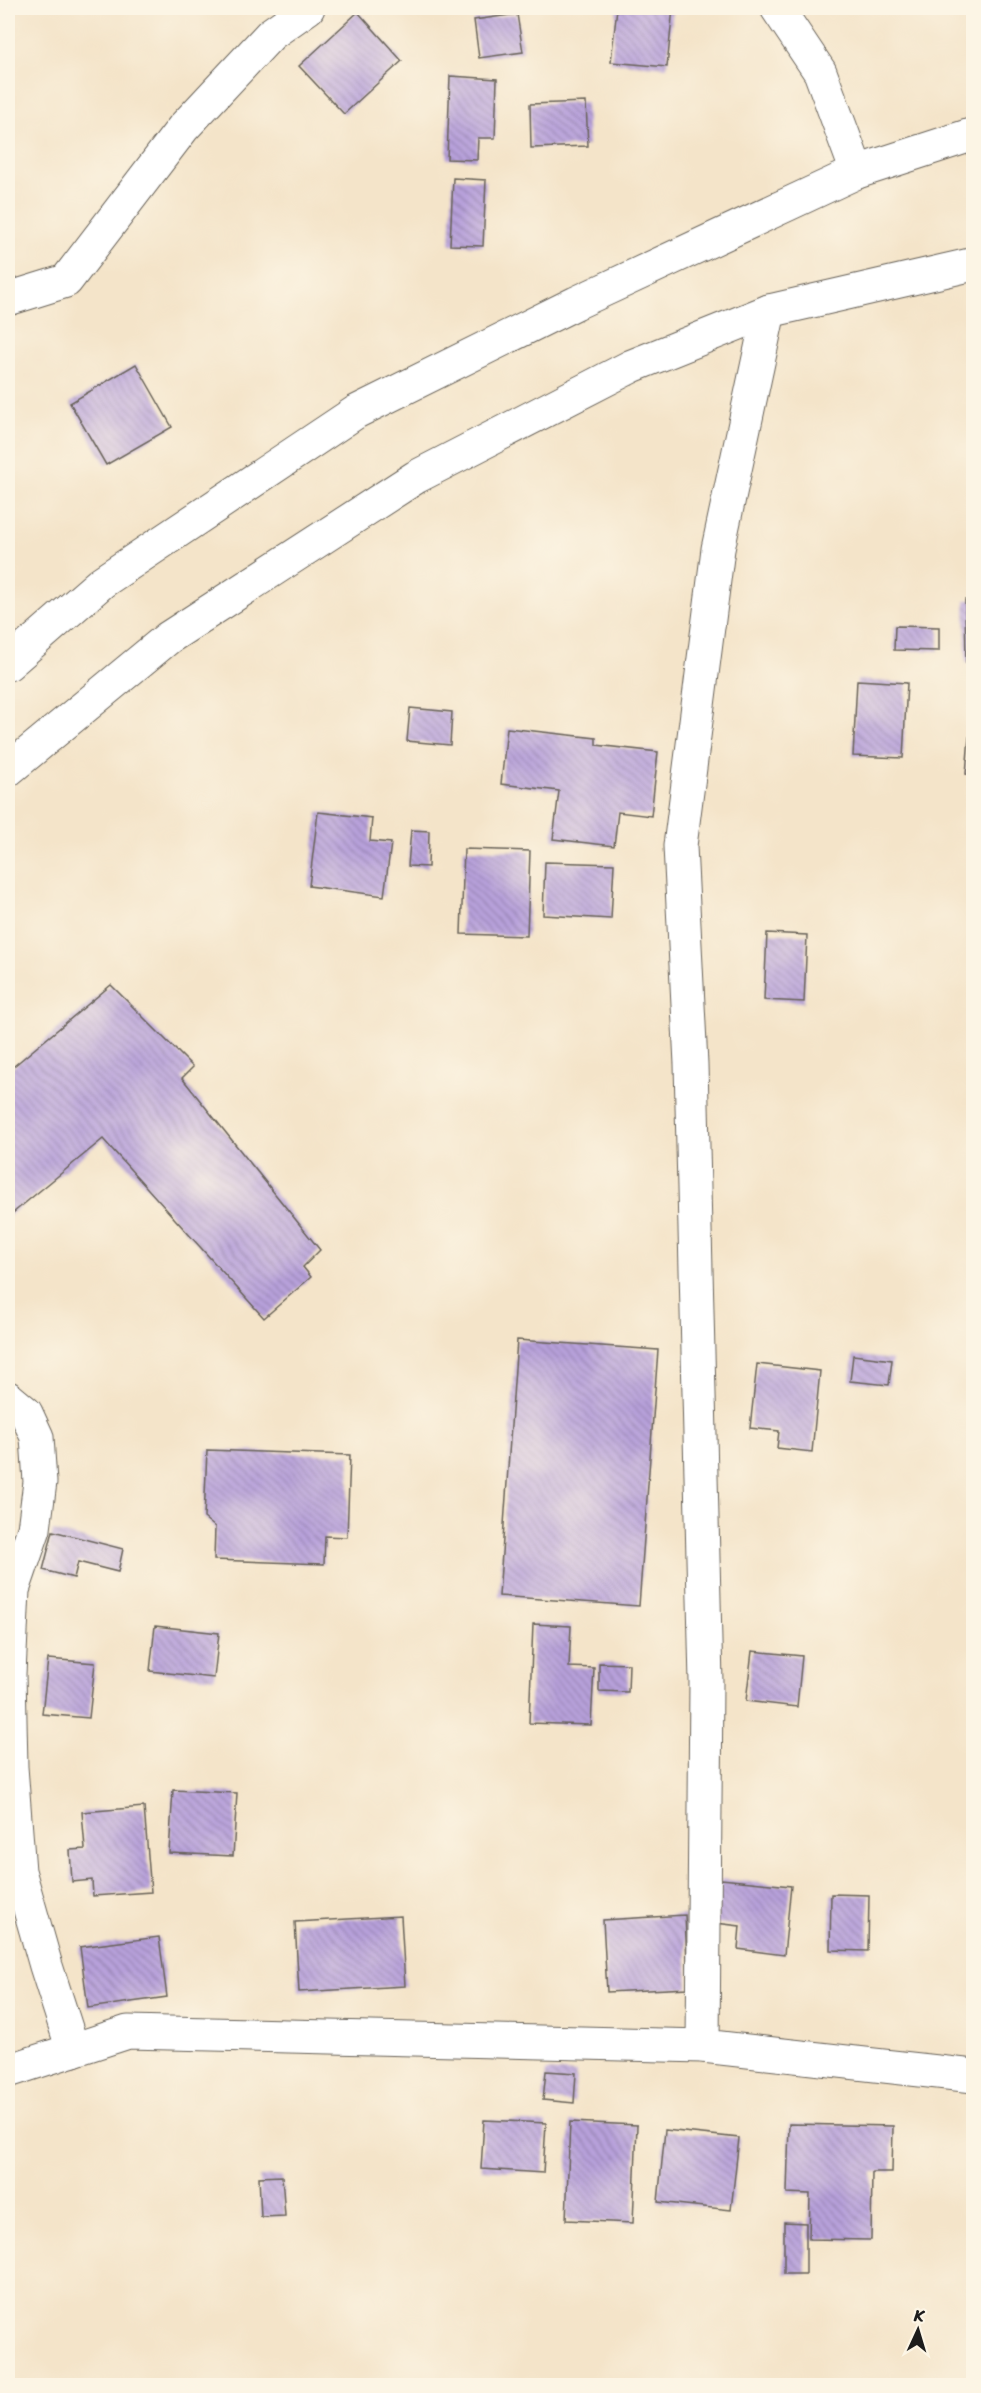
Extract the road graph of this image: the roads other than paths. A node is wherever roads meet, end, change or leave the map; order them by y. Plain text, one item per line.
1 (308, 8) edge
2 (777, 8) edge
3 (974, 134) edge
4 (857, 172) junction
5 (974, 264) edge
6 (8, 299) edge
7 (769, 311) junction
8 (8, 664) edge
9 (8, 770) edge
10 (8, 1398) edge
11 (703, 2046) junction
12 (73, 2050) junction
13 (8, 2072) edge
14 (974, 2076) edge

1 - 6 main road
2 - 4 main road
3 - 4 main road
4 - 8 main road
5 - 7 main road
7 - 9 main road
7 - 11 main road
10 - 12 main road
11 - 12 main road
11 - 14 main road
12 - 13 main road

